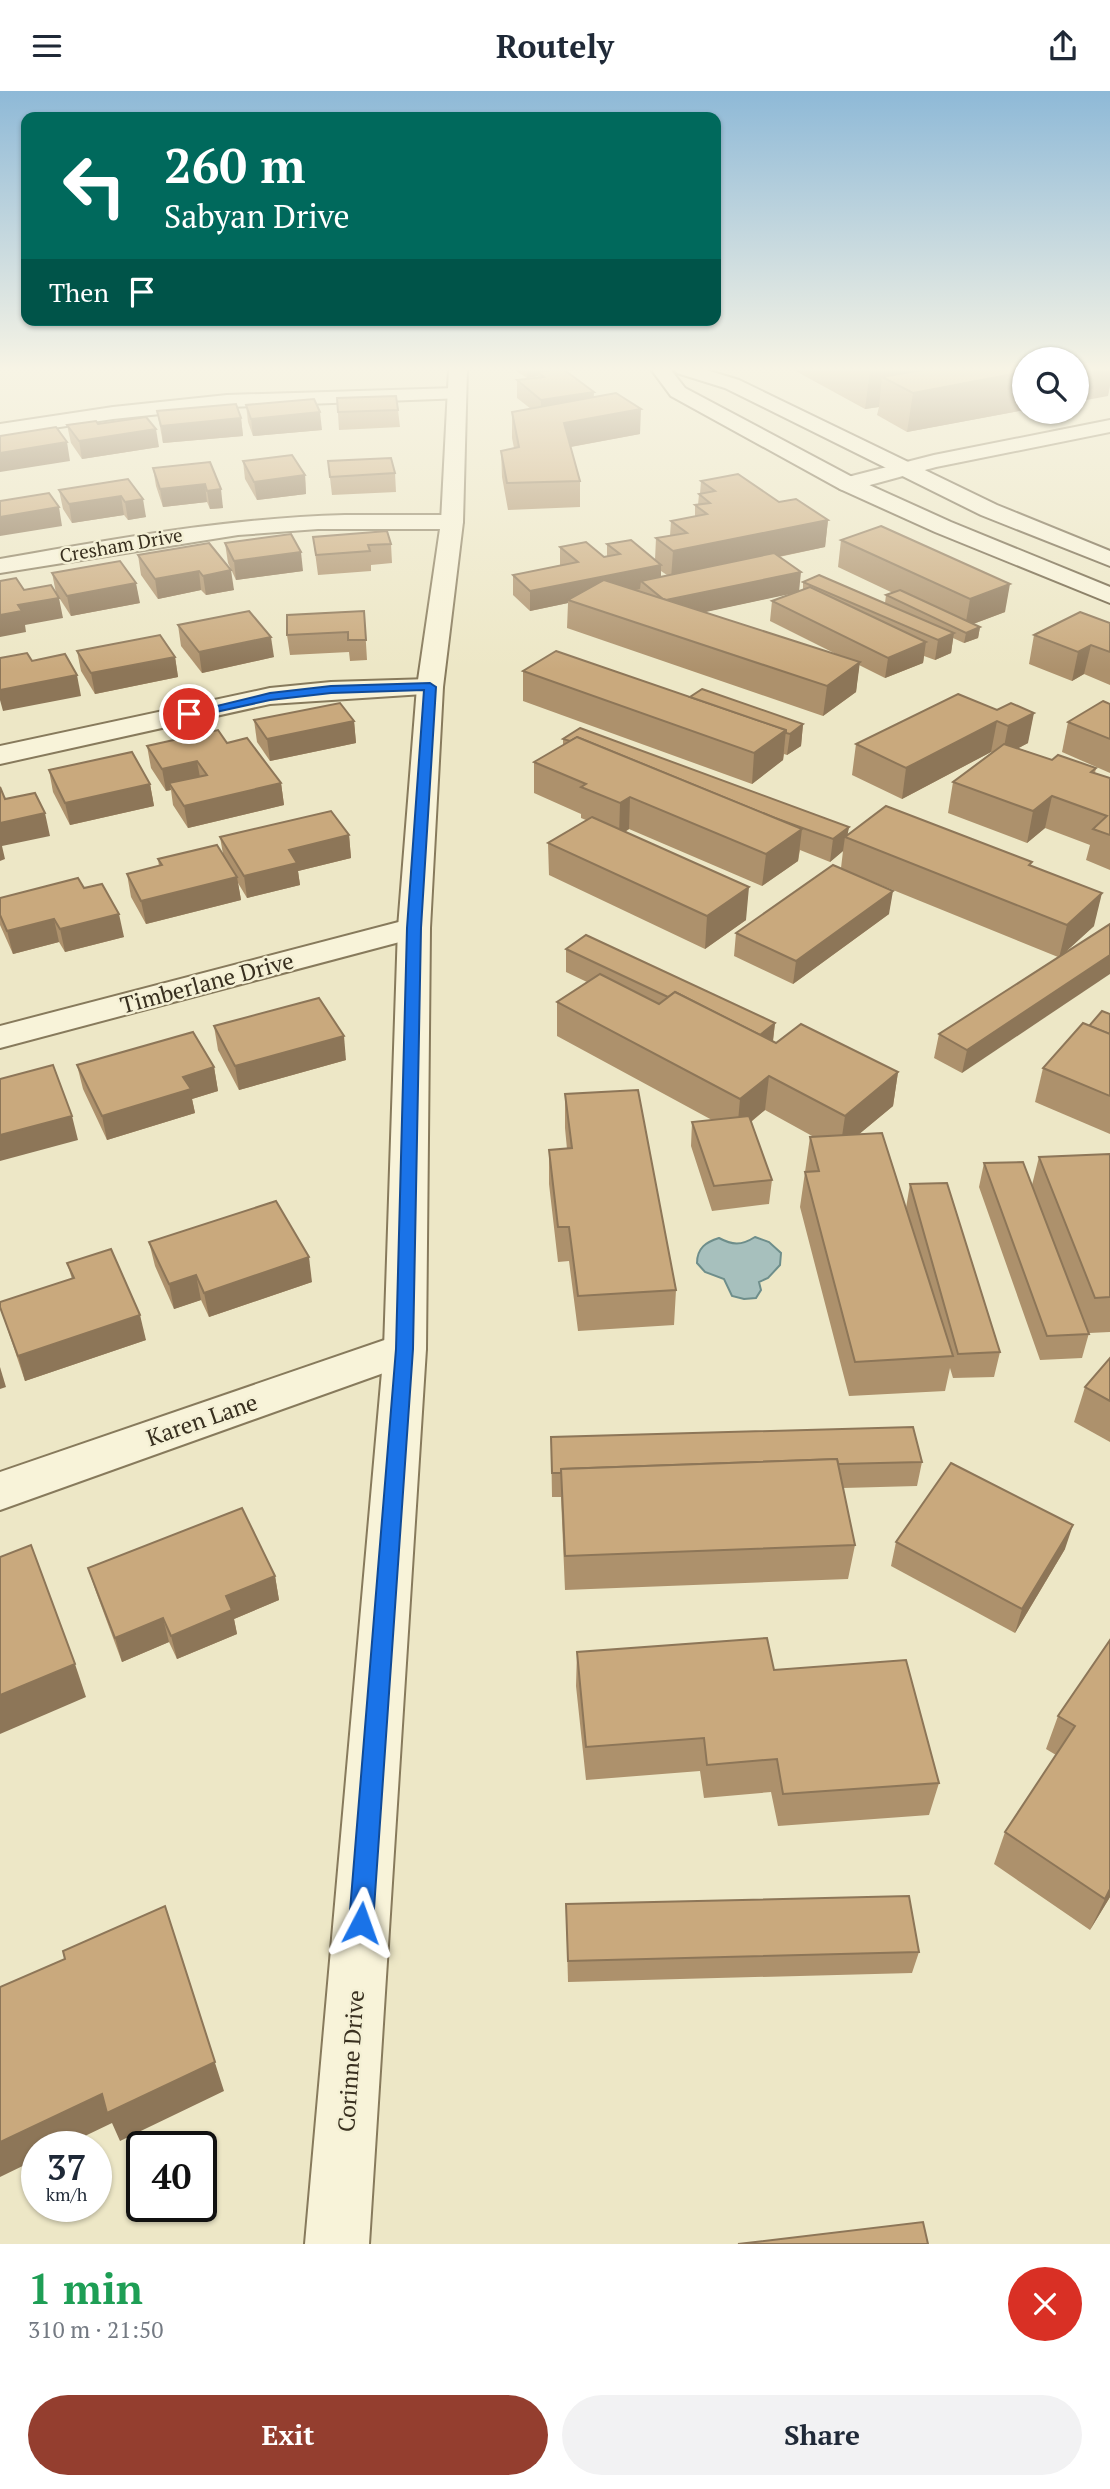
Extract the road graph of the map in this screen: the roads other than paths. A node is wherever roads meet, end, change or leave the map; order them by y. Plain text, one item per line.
1 (454, 469) edge
2 (821, 469) edge
3 (902, 469) edge
4 (905, 469) edge
5 (848, 484) junction
6 (452, 522) junction
7 (1110, 559) edge
8 (0, 566) edge
9 (1110, 596) edge
10 (430, 687) junction
11 (0, 755) edge
12 (414, 928) junction
13 (0, 1037) edge
14 (405, 1349) junction
15 (0, 1491) edge
16 (326, 2238) edge

1 - 6 street, Corinne Drive
2 - 5 street
3 - 5 street
4 - 7 street
5 - 9 street
6 - 8 street, Cresham Drive
6 - 10 street, Corinne Drive
10 - 11 street
10 - 12 street, Corinne Drive
12 - 13 street, Timberlane Drive
12 - 14 street, Corinne Drive
14 - 15 street, Karen Lane
14 - 16 street, Corinne Drive

